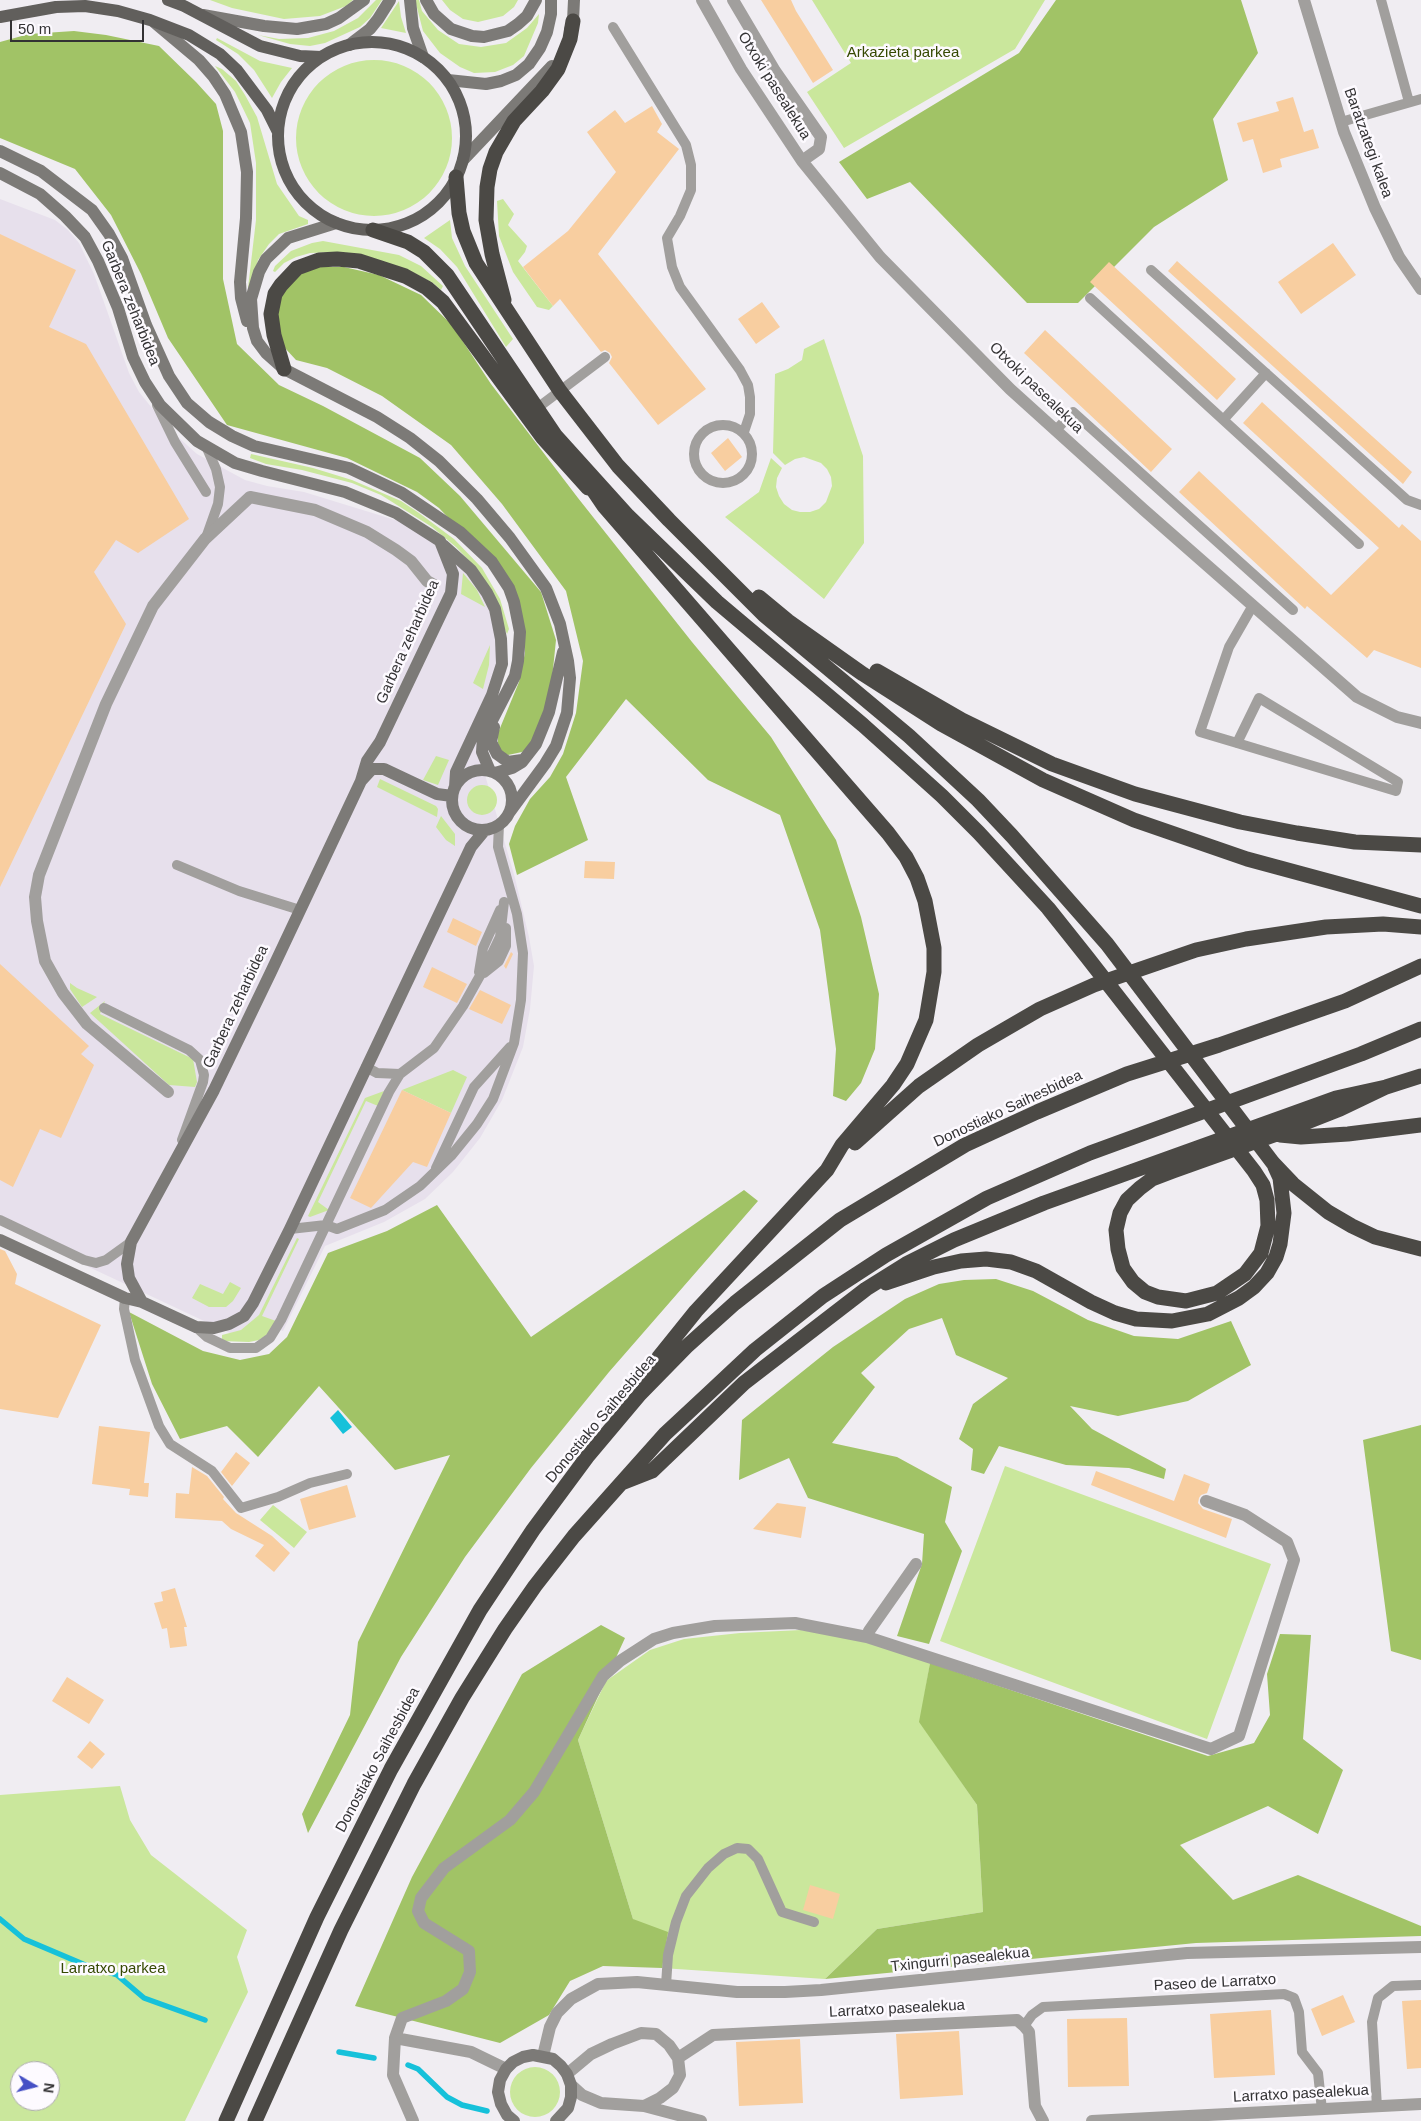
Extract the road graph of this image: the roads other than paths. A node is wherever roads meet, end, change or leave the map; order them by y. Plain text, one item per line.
1 (168, 0) edge
2 (364, 0) edge
3 (390, 0) edge
4 (410, 0) edge
5 (426, 0) edge
6 (536, 0) edge
7 (551, 0) edge
8 (574, 0) edge
9 (702, 0) edge
10 (733, 0) edge
11 (1304, 0) edge
12 (1381, 0) edge
13 (200, 14) junction
14 (0, 17) edge
15 (150, 20) junction
16 (574, 21) junction
17 (613, 27) dead end
18 (349, 45) junction
19 (321, 57) junction
20 (423, 57) junction
21 (448, 80) junction
22 (1421, 99) edge
23 (1410, 102) junction
24 (1341, 122) junction
25 (278, 132) junction
26 (0, 151) edge
27 (463, 160) junction
28 (802, 161) junction
29 (0, 172) edge
30 (456, 177) junction
31 (336, 223) junction
32 (373, 230) junction
33 (1151, 270) dead end
34 (1421, 289) edge
35 (1090, 298) dead end
36 (507, 312) junction
37 (257, 341) junction
38 (605, 357) dead end
39 (284, 369) junction
40 (1266, 373) junction
41 (146, 382) junction
42 (560, 391) junction
43 (536, 408) junction
44 (1224, 419) junction
45 (1056, 430) junction
46 (744, 432) junction
47 (554, 434) junction
48 (206, 446) junction
49 (206, 492) dead end
50 (1421, 505) edge
51 (604, 506) junction
52 (205, 539) junction
53 (440, 541) junction
54 (1359, 544) dead end
55 (721, 570) junction
56 (434, 585) dead end
57 (1252, 606) junction
58 (1293, 610) dead end
59 (788, 620) junction
60 (565, 644) junction
61 (501, 705) junction
62 (1421, 723) edge
63 (1238, 743) junction
64 (527, 758) junction
65 (493, 772) junction
66 (361, 780) junction
67 (454, 791) junction
68 (509, 813) junction
69 (499, 825) junction
70 (485, 830) junction
71 (1421, 845) edge
72 (177, 865) dead end
73 (507, 875) junction
74 (504, 902) junction
75 (1421, 906) edge
76 (300, 910) junction
77 (1421, 927) edge
78 (1421, 966) edge
79 (478, 978) junction
80 (104, 1008) dead end
81 (1421, 1029) edge
82 (514, 1043) junction
83 (366, 1067) junction
84 (400, 1074) junction
85 (1421, 1076) edge
86 (1386, 1087) junction
87 (168, 1092) dead end
88 (1421, 1125) edge
89 (1274, 1135) junction
90 (175, 1161) junction
91 (1274, 1163) junction
92 (827, 1170) junction
93 (434, 1173) junction
94 (0, 1220) edge
95 (326, 1225) junction
96 (290, 1229) junction
97 (0, 1240) edge
98 (132, 1242) junction
99 (1421, 1249) edge
100 (866, 1289) junction
101 (125, 1298) junction
102 (142, 1302) junction
103 (196, 1327) junction
104 (640, 1394) junction
105 (347, 1474) dead end
106 (618, 1485) junction
107 (1206, 1501) dead end
108 (916, 1564) dead end
109 (867, 1637) junction
110 (814, 1922) dead end
111 (1421, 1947) edge
112 (666, 1985) junction
113 (1421, 1985) edge
114 (1024, 2026) junction
115 (395, 2038) junction
116 (543, 2056) junction
117 (678, 2058) junction
118 (506, 2069) junction
119 (569, 2079) junction
120 (1421, 2104) edge
121 (644, 2106) junction
122 (1377, 2107) junction
123 (1322, 2110) junction
124 (226, 2121) edge
125 (255, 2121) edge
126 (413, 2121) edge
127 (514, 2121) edge
128 (556, 2121) edge
129 (702, 2121) edge
130 (1042, 2121) edge
131 (1092, 2121) edge

1 - 13 main road
2 - 13 street
3 - 18 street
4 - 20 street
5 - 6 street
7 - 21 street
8 - 16 street
9 - 28 street, Otxoki pasealekua
10 - 28 street
11 - 24 street, Baratzategi kalea
12 - 23 lane
13 - 19 main road
14 - 15 main road
15 - 25 main road
15 - 37 street
16 - 27 street
16 - 36 highway
17 - 46 lane
18 - 19 main road
18 - 20 main road
19 - 25 main road
20 - 21 main road
21 - 27 main road
22 - 23 lane
23 - 24 lane
24 - 34 street, Baratzategi kalea
25 - 31 main road
26 - 61 street
27 - 30 main road
28 - 45 street, Otxoki pasealekua
29 - 41 street, Garbera zeharbidea
30 - 32 main road
30 - 36 highway
31 - 32 main road
31 - 37 street
32 - 43 highway
33 - 40 lane
35 - 44 lane
36 - 42 highway
37 - 39 street
38 - 42 lane
39 - 51 highway
39 - 60 street
40 - 44 lane
40 - 50 lane
41 - 48 street, Garbera zeharbidea
41 - 49 lane
42 - 43 lane
42 - 55 highway
43 - 47 highway
44 - 54 lane
45 - 57 street, Otxoki pasealekua
45 - 58 lane
46 - 46 lane
47 - 51 highway
47 - 89 highway
48 - 52 lane
48 - 53 street, Garbera zeharbidea
51 - 92 highway
52 - 56 street
52 - 87 street
53 - 66 street, Garbera zeharbidea
53 - 67 street
55 - 59 highway
55 - 91 highway
57 - 62 street, Otxoki pasealekua
57 - 63 lane
59 - 71 highway
59 - 75 highway
60 - 64 street
60 - 68 street
61 - 64 street
61 - 65 street
63 - 63 lane
64 - 65 street
65 - 67 street
65 - 68 street
66 - 67 street
66 - 76 street, Garbera zeharbidea
67 - 70 street
68 - 69 street
69 - 70 street
69 - 73 lane
70 - 83 street
72 - 76 lane
73 - 74 lane
73 - 82 lane
74 - 79 lane
74 - 79 lane
76 - 90 street, Garbera zeharbidea
77 - 92 highway
78 - 104 highway, Donostiako Saihesbidea
79 - 84 lane
80 - 90 lane
81 - 106 highway
82 - 93 lane
82 - 93 lane
83 - 84 lane
83 - 96 street
84 - 95 lane
85 - 86 highway
86 - 89 highway
86 - 100 highway
88 - 89 highway
90 - 98 street, Garbera zeharbidea
91 - 99 highway
91 - 100 highway
92 - 104 highway
93 - 95 lane
94 - 98 lane
95 - 96 lane
95 - 103 lane
96 - 103 street
97 - 101 street
98 - 102 street, Garbera zeharbidea
100 - 106 highway
101 - 102 street
101 - 105 lane
102 - 103 street
104 - 124 highway, Donostiako Saihesbidea
106 - 125 highway
107 - 109 street
108 - 109 street
109 - 115 street
110 - 112 lane
111 - 112 street, Txingurri pasealekua
112 - 116 street, Txingurri pasealekua
113 - 122 lane
114 - 117 street, Larratxo pasealekua
114 - 123 lane, Paseo de Larratxo
114 - 130 street
115 - 118 street
115 - 126 street
116 - 118 street
116 - 119 street
117 - 119 street
117 - 121 street
118 - 127 street
119 - 121 street
119 - 128 street
120 - 122 street, Larratxo pasealekua
121 - 129 street
122 - 123 street, Larratxo pasealekua
123 - 131 street, Larratxo pasealekua

